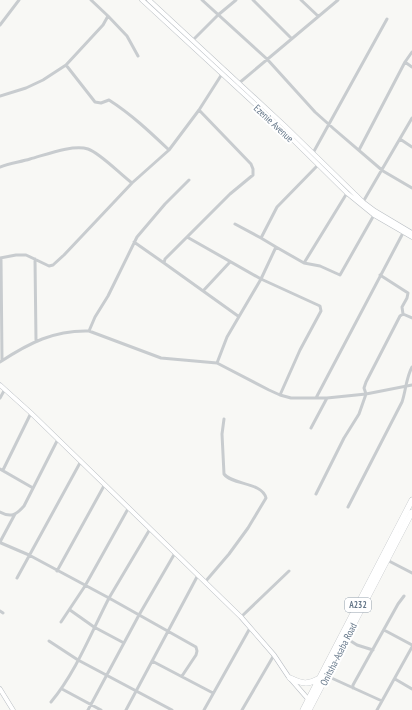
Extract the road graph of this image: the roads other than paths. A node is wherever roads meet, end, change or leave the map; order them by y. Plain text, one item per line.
1 (19, 0) edge
2 (91, 0) edge
3 (142, 0) edge
4 (149, 0) edge
5 (202, 0) edge
6 (236, 0) edge
7 (253, 0) edge
8 (301, 0) edge
9 (338, 0) edge
10 (218, 15) junction
11 (108, 16) junction
12 (318, 16) junction
13 (387, 19) dead end
14 (0, 25) edge
15 (172, 25) junction
16 (291, 38) junction
17 (192, 41) junction
18 (412, 52) edge
19 (138, 56) dead end
20 (267, 59) junction
21 (405, 62) junction
22 (66, 65) junction
23 (412, 67) edge
24 (222, 74) junction
25 (238, 84) junction
26 (0, 96) edge
27 (199, 110) junction
28 (412, 118) edge
29 (329, 124) junction
30 (400, 139) junction
31 (300, 144) junction
32 (412, 147) edge
33 (169, 150) junction
34 (358, 150) junction
35 (313, 153) junction
36 (0, 166) edge
37 (318, 166) junction
38 (383, 170) junction
39 (189, 180) dead end
40 (132, 183) junction
41 (412, 188) edge
42 (347, 194) junction
43 (363, 202) junction
44 (374, 215) junction
45 (235, 224) dead end
46 (403, 233) junction
47 (412, 233) edge
48 (188, 237) junction
49 (412, 237) edge
50 (261, 238) junction
51 (134, 242) junction
52 (276, 247) junction
53 (0, 258) edge
54 (34, 259) junction
55 (230, 262) junction
56 (164, 263) junction
57 (304, 263) junction
58 (380, 275) junction
59 (261, 279) junction
60 (202, 291) junction
61 (403, 314) junction
62 (238, 316) junction
63 (412, 318) edge
64 (89, 331) junction
65 (36, 341) junction
66 (1, 361) edge
67 (217, 363) junction
68 (412, 367) edge
69 (406, 385) junction
70 (412, 385) edge
71 (0, 386) edge
72 (5, 389) junction
73 (366, 394) junction
74 (280, 395) junction
75 (0, 398) edge
76 (316, 398) junction
77 (327, 398) junction
78 (31, 413) junction
79 (224, 420) dead end
80 (311, 428) dead end
81 (58, 439) junction
82 (81, 461) junction
83 (1, 470) edge
84 (105, 484) junction
85 (33, 488) junction
86 (316, 494) dead end
87 (412, 500) edge
88 (129, 507) junction
89 (348, 507) dead end
90 (0, 512) edge
91 (412, 512) edge
92 (15, 514) junction
93 (150, 529) junction
94 (175, 553) junction
95 (29, 555) junction
96 (387, 560) junction
97 (58, 571) junction
98 (289, 571) dead end
99 (412, 573) edge
100 (198, 575) junction
101 (17, 578) dead end
102 (205, 582) junction
103 (85, 586) junction
104 (404, 596) dead end
105 (109, 598) junction
106 (70, 610) junction
107 (139, 615) junction
108 (241, 618) junction
109 (61, 622) dead end
110 (94, 628) junction
111 (250, 628) junction
112 (384, 630) junction
113 (169, 632) junction
114 (346, 638) junction
115 (49, 641) dead end
116 (124, 643) junction
117 (412, 646) edge
118 (373, 650) junction
119 (274, 655) junction
120 (78, 660) junction
121 (152, 661) junction
122 (106, 675) junction
123 (182, 676) junction
124 (326, 676) junction
125 (290, 678) junction
126 (320, 678) junction
127 (395, 679) junction
128 (353, 688) junction
129 (0, 689) edge
130 (62, 689) junction
131 (412, 689) edge
132 (136, 691) junction
133 (213, 693) junction
134 (308, 699) junction
135 (382, 701) junction
136 (51, 702) dead end
137 (91, 705) junction
138 (13, 710) edge
139 (88, 710) edge
140 (101, 710) edge
141 (126, 710) edge
142 (172, 710) edge
143 (204, 710) edge
144 (242, 710) edge
145 (303, 710) edge
146 (309, 710) edge
147 (377, 710) edge

1 - 14 street
2 - 11 street
3 - 15 street, Ezenie Avenue
4 - 15 street, Ezenie Avenue
5 - 10 street
6 - 10 street
7 - 16 street
8 - 12 street
9 - 12 street
10 - 17 street
10 - 20 street
11 - 19 street
11 - 22 street
12 - 16 street
13 - 29 street
15 - 17 street, Ezenie Avenue
15 - 24 street, Ezenie Avenue
16 - 20 street
17 - 25 street, Ezenie Avenue
18 - 21 street
20 - 25 street
20 - 29 street
21 - 23 street
21 - 34 street
22 - 26 street
22 - 33 street
24 - 27 street
24 - 31 street, Ezenie Avenue
25 - 31 street, Ezenie Avenue
27 - 33 street
27 - 48 street
28 - 30 street
29 - 34 street
29 - 35 street
30 - 32 street
30 - 38 street
31 - 35 street, Ezenie Avenue
31 - 37 street, Ezenie Avenue
33 - 40 street
34 - 38 street
35 - 43 street, Ezenie Avenue
36 - 40 street
37 - 42 street, Ezenie Avenue
37 - 50 street
38 - 41 street
38 - 43 street
39 - 51 street
40 - 54 street
42 - 44 street, Ezenie Avenue
42 - 57 street
43 - 47 street, Ezenie Avenue
44 - 46 street, Ezenie Avenue
44 - 57 street
45 - 50 street
46 - 49 street, Ezenie Avenue
46 - 58 street
48 - 55 street
48 - 56 street
50 - 52 street
51 - 56 street
51 - 64 street
52 - 57 street
52 - 59 street
53 - 54 street
53 - 66 street
54 - 65 street
55 - 59 street
55 - 60 street
56 - 60 street
58 - 61 street
58 - 76 street
59 - 62 street
59 - 74 street
60 - 62 street
61 - 63 street
61 - 73 street
62 - 67 street
64 - 65 street
64 - 67 street
65 - 66 street
67 - 74 street
68 - 69 street
69 - 70 street
69 - 73 street
69 - 89 street
71 - 72 street
72 - 75 street
72 - 78 street
73 - 77 street
73 - 86 street
74 - 76 street
76 - 77 street
77 - 80 street
78 - 81 street
78 - 83 street
79 - 102 street
81 - 82 street
81 - 85 street
82 - 84 street
82 - 95 street
83 - 85 street
84 - 88 street
84 - 97 street
85 - 92 street
87 - 126 highway, A232
88 - 93 street
88 - 103 street
90 - 92 street
91 - 96 highway, Onitsha-Asaba Road / A232
92 - 95 street
93 - 94 street
93 - 105 street
94 - 100 street
94 - 107 street
95 - 97 street
95 - 101 street
96 - 99 street
96 - 114 highway, Onitsha-Asaba Road / A232
97 - 103 street
98 - 108 street
100 - 102 street
100 - 113 street
102 - 108 street
103 - 105 street
103 - 106 street
104 - 112 street
105 - 107 street
105 - 110 street
106 - 109 street
106 - 110 street
107 - 113 street
107 - 116 street
108 - 111 street
110 - 116 street
110 - 120 street
111 - 119 street
111 - 133 street
112 - 117 street
112 - 118 street
113 - 121 street
113 - 123 street
114 - 118 street
114 - 124 highway, Onitsha-Asaba Road / A232
115 - 120 street
116 - 122 street
117 - 127 street
118 - 128 street
119 - 125 street
119 - 144 street
120 - 122 street
120 - 130 street
121 - 123 street
121 - 132 street
122 - 132 street
122 - 137 street
123 - 133 street
124 - 128 street
124 - 146 highway, Onitsha-Asaba Road / A232
125 - 126 highway
125 - 134 street
126 - 134 highway, A232
127 - 131 street
127 - 135 street
128 - 135 street
129 - 138 street
130 - 136 street
130 - 137 street
132 - 141 street
132 - 142 street
133 - 143 street
134 - 145 highway, A232
135 - 147 street
137 - 139 street
137 - 140 street

